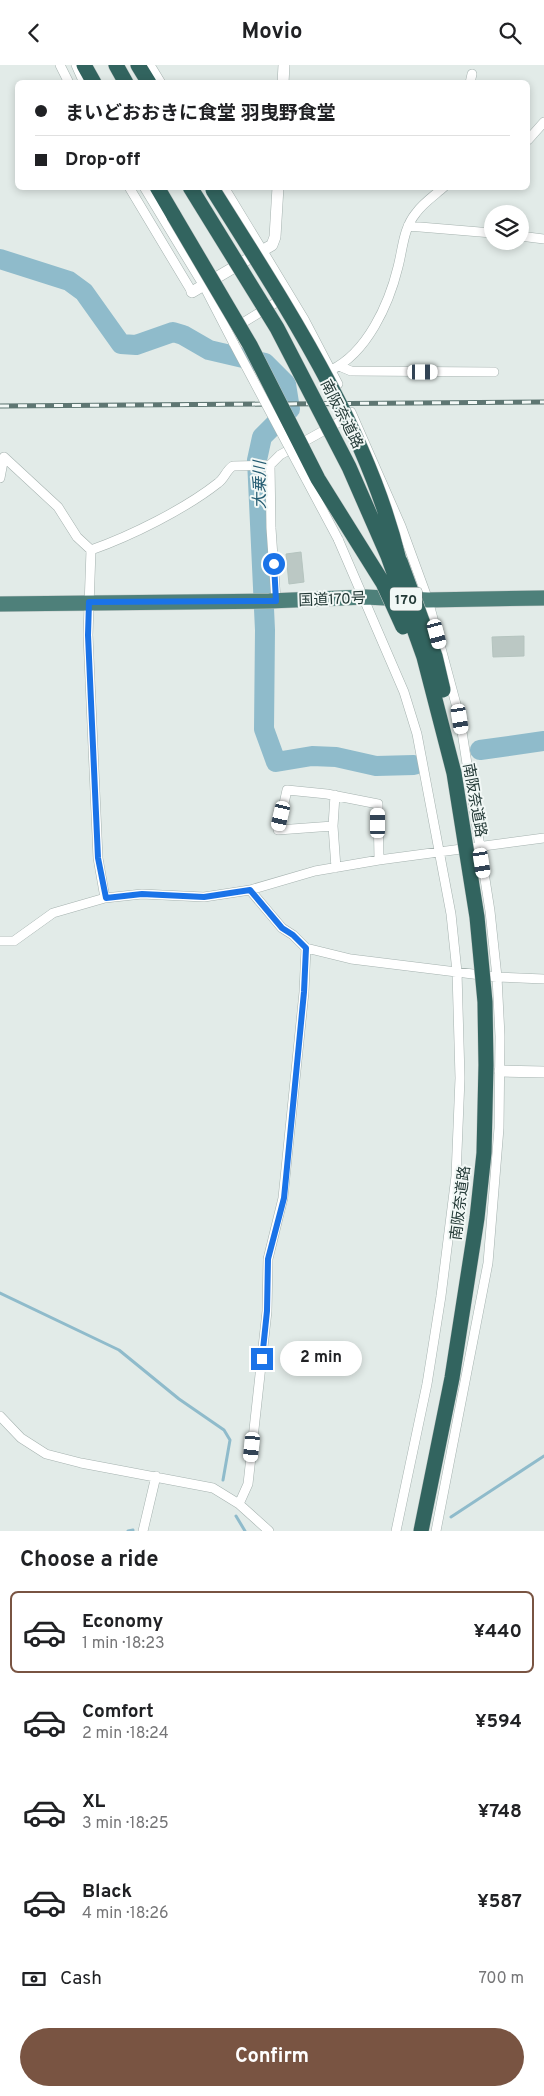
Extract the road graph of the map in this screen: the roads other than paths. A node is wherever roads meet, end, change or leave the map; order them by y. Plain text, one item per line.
1 (60, 65) edge
2 (76, 65) edge
3 (84, 65) edge
4 (116, 65) edge
5 (125, 65) edge
6 (138, 65) edge
7 (150, 65) edge
8 (284, 65) edge
9 (68, 80) edge
10 (83, 80) edge
11 (92, 80) edge
12 (124, 80) edge
13 (134, 80) edge
14 (146, 80) edge
15 (159, 80) edge
16 (283, 80) edge
17 (544, 122) edge
18 (530, 138) edge
19 (131, 190) edge
20 (146, 190) edge
21 (159, 190) edge
22 (192, 190) edge
23 (213, 190) edge
24 (214, 190) edge
25 (278, 190) edge
26 (441, 190) edge
27 (408, 226) junction
28 (484, 232) edge
29 (529, 237) edge
30 (544, 239) edge
31 (264, 252) junction
32 (204, 286) junction
33 (192, 292) joint
34 (290, 295) junction
35 (228, 331) junction
36 (335, 368) junction
37 (494, 372) dead end
38 (353, 415) junction
39 (261, 465) junction
40 (0, 478) edge
41 (91, 550) junction
42 (365, 597) junction
43 (544, 598) edge
44 (428, 600) junction
45 (267, 601) junction
46 (89, 602) junction
47 (0, 603) edge
48 (454, 773) junction
49 (335, 795) junction
50 (333, 826) junction
51 (544, 838) edge
52 (480, 847) junction
53 (440, 852) junction
54 (379, 860) junction
55 (336, 867) junction
56 (250, 890) junction
57 (106, 898) junction
58 (0, 941) edge
59 (306, 948) junction
60 (457, 972) junction
61 (497, 977) junction
62 (544, 979) edge
63 (500, 1071) junction
64 (544, 1072) edge
65 (0, 1416) edge
66 (156, 1476) junction
67 (239, 1504) junction
68 (143, 1531) edge
69 (269, 1531) edge
70 (396, 1531) edge
71 (421, 1531) edge
72 (429, 1531) edge
73 (436, 1531) edge

1 - 9 street
2 - 10 street
3 - 11 highway
4 - 12 highway
5 - 13 highway
6 - 14 highway
7 - 15 street
8 - 16 street
17 - 18 street
19 - 33 street
20 - 32 street
21 - 48 highway, bridge
22 - 48 highway, 南阪奈道路, bridge
23 - 72 highway, 南阪奈道路, bridge
24 - 31 street
25 - 31 street
26 - 27 street
27 - 28 street
27 - 36 street
29 - 30 street
31 - 32 street
31 - 34 street
32 - 33 street
32 - 35 street
34 - 35 street
34 - 36 street
35 - 42 street, bridge
36 - 37 street
36 - 38 street
38 - 39 street
38 - 44 street
39 - 41 street
39 - 45 street
40 - 41 street
41 - 46 street
42 - 44 highway, 国道170号 / 170
42 - 45 highway, 国道170号 / 170
42 - 53 street
43 - 44 highway, 国道170号 / 170
44 - 52 street
45 - 46 highway, 国道170号 / 170
46 - 47 highway, 国道170号 / 170
46 - 57 street
48 - 71 highway, 南阪奈道路, bridge
49 - 50 street
49 - 50 street
49 - 54 street
50 - 55 street
51 - 52 street
52 - 53 street
52 - 61 street
53 - 54 street
53 - 60 street
54 - 55 street
55 - 56 street
56 - 57 street
56 - 59 street
57 - 58 street
59 - 60 street
59 - 67 street
60 - 61 street
60 - 70 street
61 - 62 street
61 - 63 street
63 - 64 street
63 - 73 street
65 - 66 street
66 - 67 street
66 - 68 street
67 - 69 street

